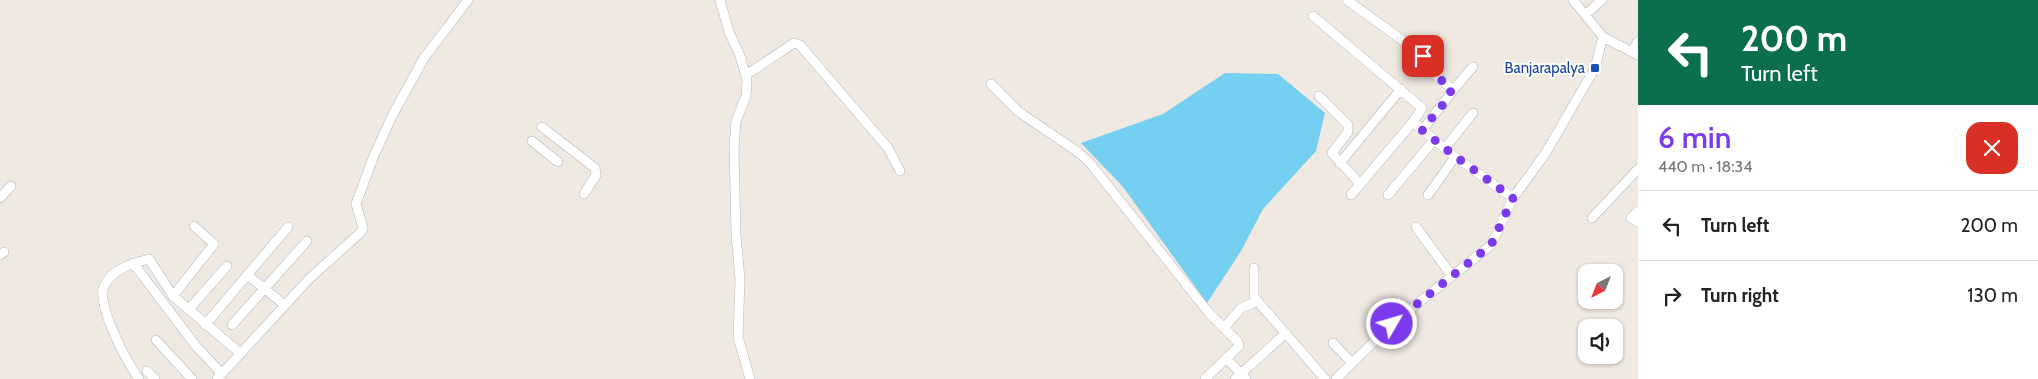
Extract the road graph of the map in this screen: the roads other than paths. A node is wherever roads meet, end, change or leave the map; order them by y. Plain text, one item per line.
1 (468, 0) edge
2 (720, 0) edge
3 (1347, 0) edge
4 (1573, 0) edge
5 (1602, 0) edge
6 (1585, 14) junction
7 (1313, 16) dead end
8 (1603, 37) junction
9 (1638, 41) edge
10 (1635, 53) edge
11 (1472, 67) dead end
12 (746, 75) junction
13 (991, 84) dead end
14 (1401, 89) junction
15 (1452, 89) junction
16 (1319, 96) dead end
17 (1473, 113) dead end
18 (1413, 122) junction
19 (542, 127) dead end
20 (1422, 130) junction
21 (1434, 140) junction
22 (532, 141) dead end
23 (1445, 148) junction
24 (1456, 157) junction
25 (558, 162) dead end
26 (1340, 163) junction
27 (1638, 169) edge
28 (900, 171) dead end
29 (1360, 184) junction
30 (11, 186) dead end
31 (584, 194) dead end
32 (1351, 195) dead end
33 (1388, 195) dead end
34 (1428, 195) dead end
35 (0, 198) edge
36 (1513, 198) junction
37 (1638, 211) edge
38 (1592, 218) dead end
39 (1638, 222) edge
40 (194, 226) dead end
41 (288, 226) dead end
42 (1416, 227) dead end
43 (307, 241) dead end
44 (133, 263) junction
45 (227, 266) dead end
46 (1254, 268) dead end
47 (247, 275) junction
48 (1452, 276) junction
49 (264, 288) junction
50 (173, 296) junction
51 (1258, 301) junction
52 (285, 305) junction
53 (189, 309) junction
54 (205, 325) junction
55 (232, 325) dead end
56 (1224, 328) junction
57 (1286, 333) junction
58 (156, 340) dead end
59 (1333, 343) dead end
60 (240, 353) junction
61 (1226, 358) junction
62 (1352, 363) junction
63 (147, 371) dead end
64 (220, 377) edge
65 (1241, 377) edge
66 (139, 379) edge
67 (155, 379) edge
68 (192, 379) edge
69 (750, 379) edge
70 (1205, 379) edge
71 (1325, 379) edge
72 (1336, 379) edge

1 - 52 street
2 - 12 street
3 - 15 street
4 - 6 street
5 - 6 street
6 - 8 street
7 - 14 street
8 - 10 street
8 - 36 street
9 - 10 street
11 - 15 street
12 - 28 street
12 - 69 street
13 - 56 street
14 - 18 street
14 - 26 street
15 - 20 street
16 - 26 street
17 - 23 street
18 - 20 street
18 - 29 street
19 - 31 street
20 - 21 street
21 - 23 street
21 - 33 street
22 - 25 street
23 - 24 street
24 - 34 street
24 - 36 street
26 - 29 street
27 - 38 street
29 - 32 street
30 - 35 street
36 - 48 street
37 - 39 street
40 - 50 street
41 - 47 street
42 - 48 street
43 - 49 street
44 - 50 street
44 - 64 street
44 - 66 street
45 - 53 street
46 - 51 street
47 - 49 street
47 - 54 street
48 - 62 street
49 - 52 street
49 - 55 street
50 - 53 street
51 - 56 street
51 - 57 street
52 - 60 street
53 - 54 street
54 - 60 street
56 - 61 street
57 - 65 street
57 - 71 street
58 - 68 street
59 - 62 street
60 - 64 street
61 - 65 street
61 - 70 street
62 - 72 street
63 - 67 street

